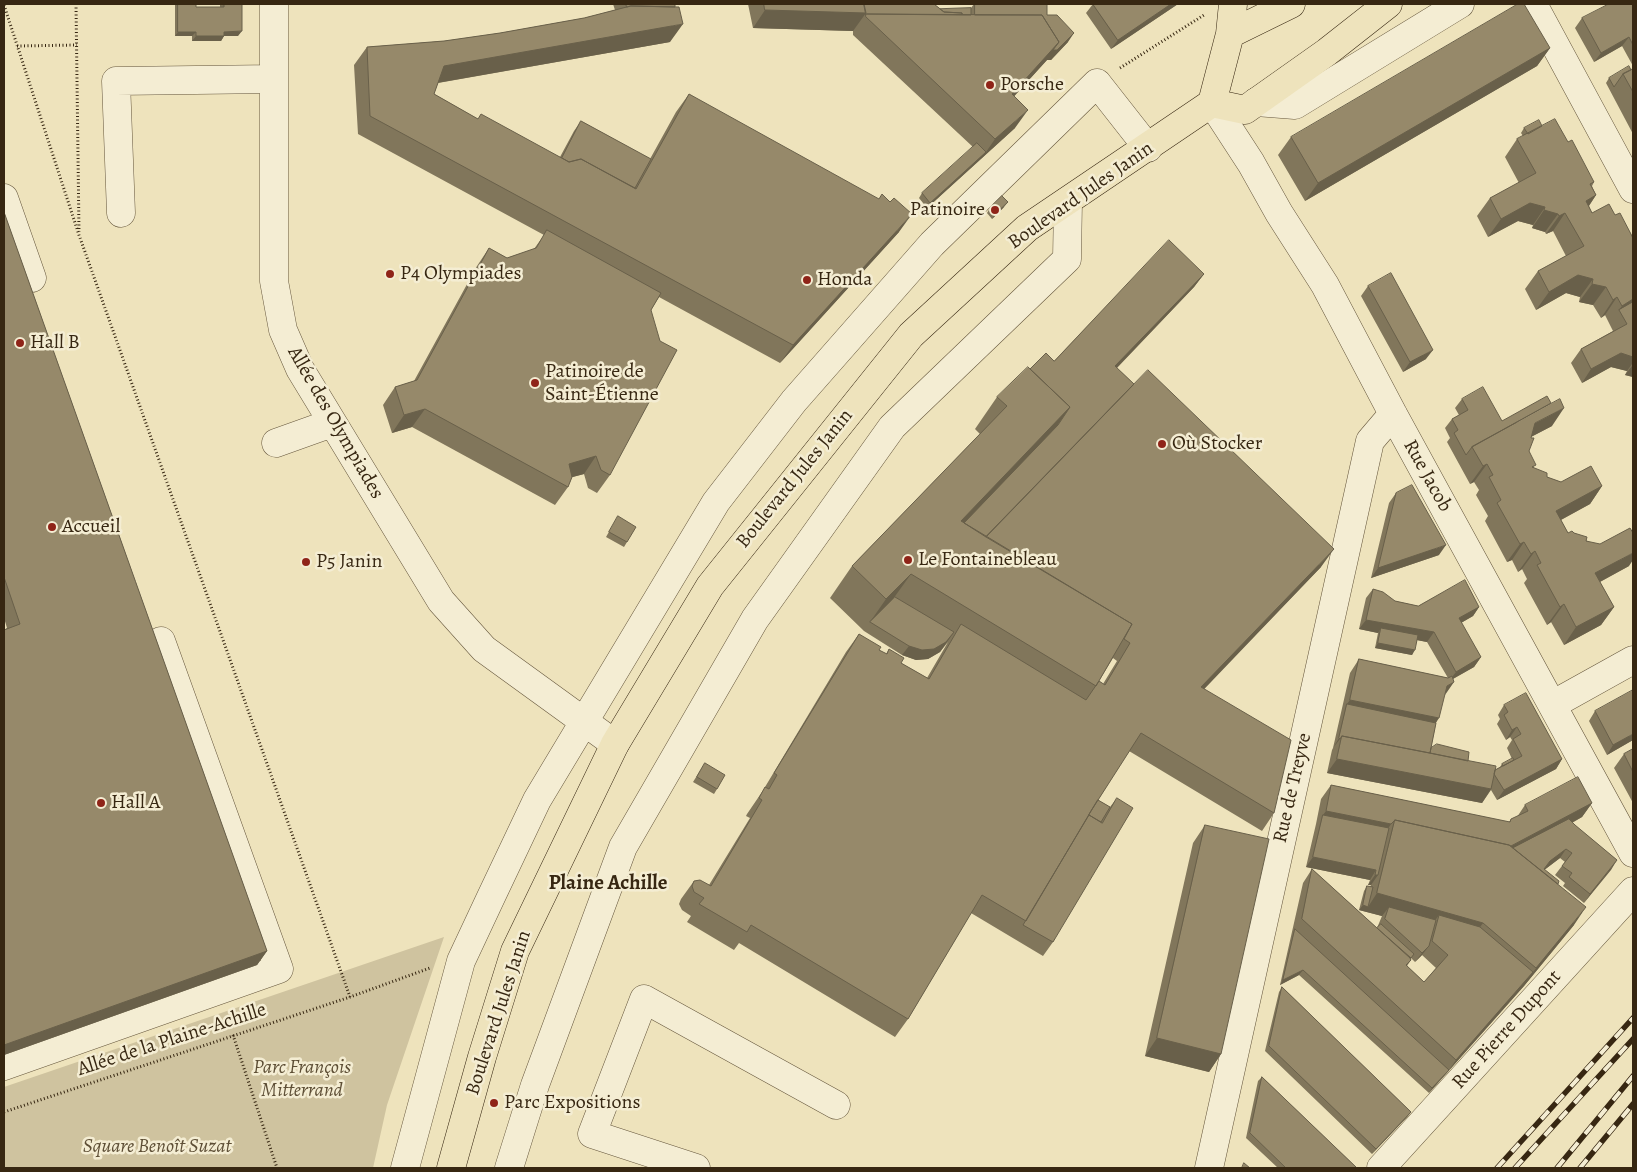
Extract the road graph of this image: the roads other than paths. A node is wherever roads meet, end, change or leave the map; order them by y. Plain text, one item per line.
1 (274, 4) edge
2 (1233, 4) edge
3 (1291, 4) edge
4 (1388, 4) edge
5 (1460, 4) edge
6 (1533, 4) edge
7 (1230, 34) junction
8 (274, 79) junction
9 (1256, 102) junction
10 (1212, 104) junction
11 (1148, 148) junction
12 (1633, 189) edge
13 (4, 198) edge
14 (1068, 201) junction
15 (122, 213) dead end
16 (32, 278) dead end
17 (1393, 414) junction
18 (332, 423) junction
19 (276, 443) dead end
20 (161, 642) dead end
21 (1633, 660) edge
22 (1552, 705) junction
23 (584, 723) junction
24 (615, 744) junction
25 (1633, 853) edge
26 (1633, 891) edge
27 (4, 1066) edge
28 (836, 1105) dead end
29 (1204, 1166) edge
30 (405, 1168) edge
31 (451, 1168) edge
32 (509, 1168) edge
33 (696, 1168) edge
34 (1381, 1168) edge

1 - 8 street, Allée des Olympiades
2 - 7 main road
3 - 7 main road
4 - 9 main road
5 - 9 street
6 - 12 street
7 - 10 main road
8 - 15 street
8 - 18 street, Allée des Olympiades
9 - 10 main road
10 - 11 main road, Boulevard Jules Janin
10 - 17 street, Rue Jacob
11 - 14 main road, Boulevard Jules Janin
11 - 23 street
13 - 16 street
14 - 24 main road, Boulevard Jules Janin
14 - 32 street
17 - 22 street, Rue Jacob
17 - 29 street, Rue de Treyve
18 - 19 street
18 - 23 street, Allée des Olympiades
20 - 27 street
21 - 22 street
22 - 25 street, Rue Jacob
23 - 24 street, Allée des Olympiades
23 - 30 street
24 - 31 main road, Boulevard Jules Janin
26 - 34 street, Rue Pierre Dupont
28 - 33 street

